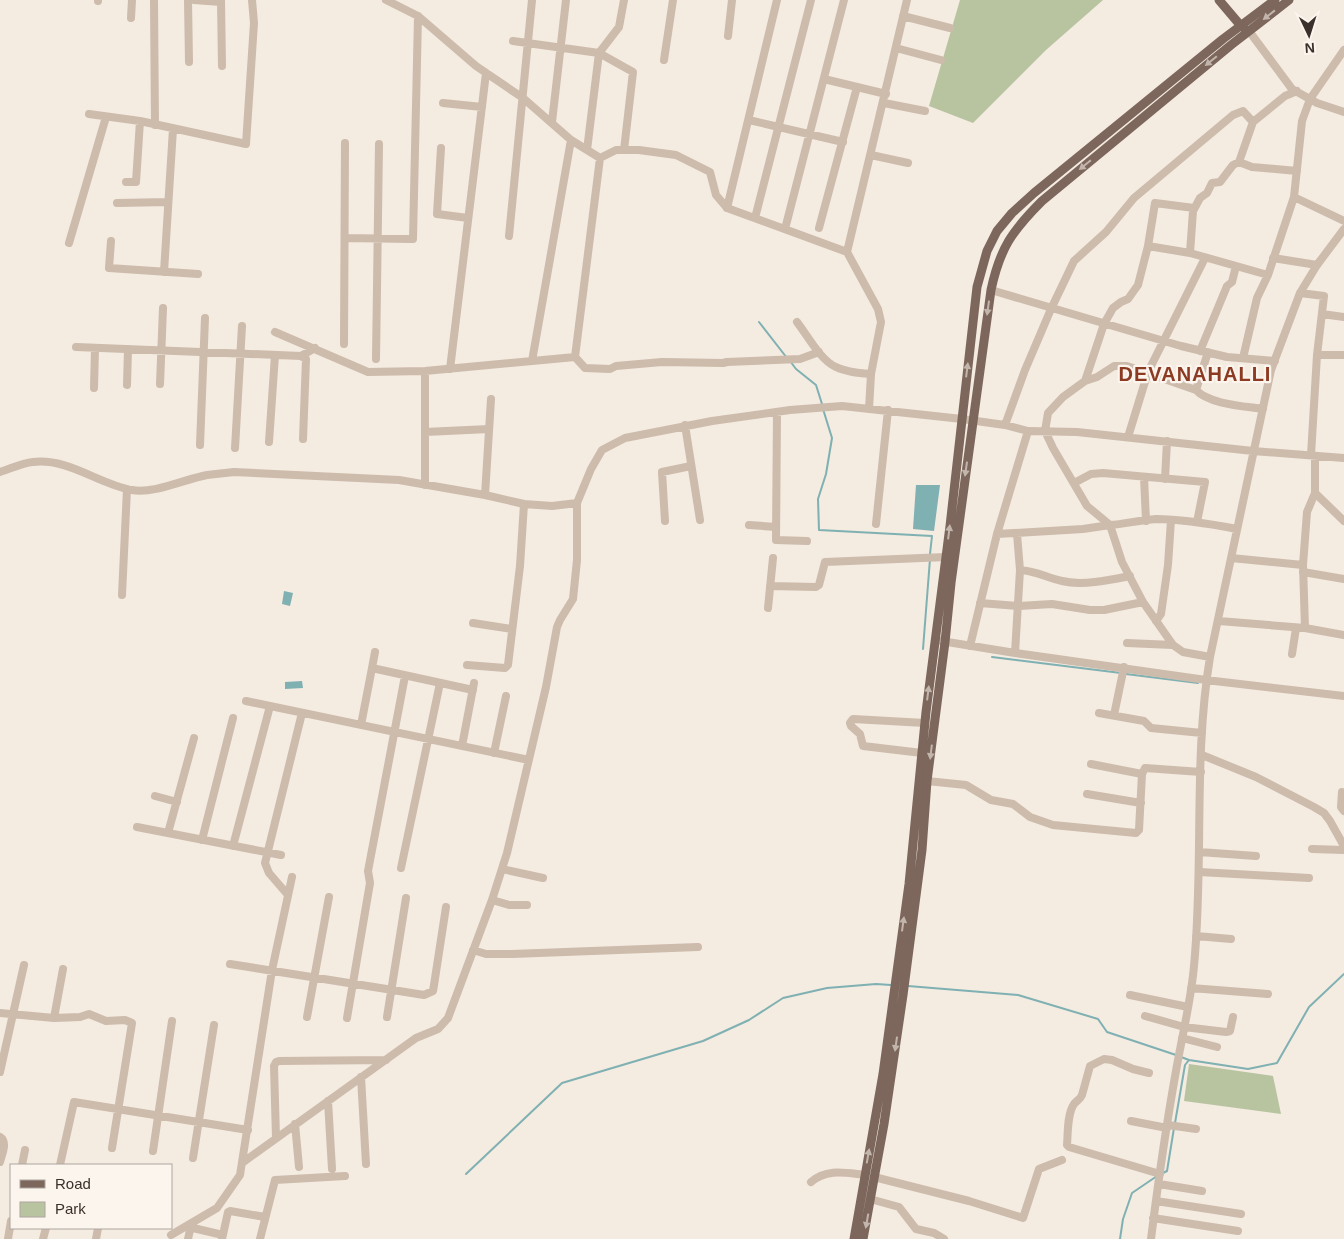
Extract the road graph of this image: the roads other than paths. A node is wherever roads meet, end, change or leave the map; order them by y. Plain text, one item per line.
1 (132, 0) edge
2 (154, 0) edge
3 (188, 0) edge
4 (194, 0) edge
5 (252, 0) edge
6 (386, 0) edge
7 (532, 0) edge
8 (566, 0) edge
9 (624, 0) edge
10 (673, 0) edge
11 (732, 0) edge
12 (777, 0) edge
13 (811, 0) edge
14 (844, 0) edge
15 (906, 0) edge
16 (1219, 0) edge
17 (1275, 0) edge
18 (1289, 0) edge
19 (221, 1) edge
20 (418, 16) junction
21 (903, 16) junction
22 (131, 18) dead end
23 (1240, 26) junction
24 (950, 28) dead end
25 (1249, 31) junction
26 (728, 36) dead end
27 (513, 41) dead end
28 (526, 43) junction
29 (560, 48) junction
30 (896, 48) junction
31 (1344, 50) edge
32 (599, 53) junction
33 (664, 60) dead end
34 (941, 60) dead end
35 (189, 62) dead end
36 (222, 66) dead end
37 (486, 73) junction
38 (824, 79) junction
39 (858, 87) junction
40 (1297, 91) junction
41 (886, 94) junction
42 (523, 98) junction
43 (1310, 99) junction
44 (884, 102) junction
45 (443, 104) dead end
46 (482, 107) junction
47 (925, 111) dead end
48 (1344, 112) edge
49 (89, 114) dead end
50 (106, 117) junction
51 (748, 120) junction
52 (140, 121) junction
53 (552, 122) junction
54 (1253, 122) junction
55 (155, 125) junction
56 (779, 127) junction
57 (173, 129) junction
58 (810, 134) junction
59 (571, 140) junction
60 (843, 142) junction
61 (345, 143) dead end
62 (380, 144) dead end
63 (441, 148) dead end
64 (587, 150) junction
65 (624, 150) junction
66 (871, 155) junction
67 (600, 158) junction
68 (1239, 162) junction
69 (908, 163) dead end
70 (1297, 171) junction
71 (126, 182) dead end
72 (1294, 197) junction
73 (168, 202) junction
74 (117, 203) dead end
75 (727, 208) junction
76 (1194, 208) junction
77 (468, 218) junction
78 (755, 218) junction
79 (1344, 221) edge
80 (819, 228) dead end
81 (784, 229) junction
82 (1344, 229) edge
83 (509, 236) dead end
84 (345, 238) junction
85 (378, 238) junction
86 (111, 240) dead end
87 (70, 243) dead end
88 (1148, 246) junction
89 (847, 252) junction
90 (1190, 254) junction
91 (1205, 258) junction
92 (1273, 258) junction
93 (1318, 265) junction
94 (1236, 266) junction
95 (164, 272) junction
96 (198, 274) dead end
97 (1268, 275) junction
98 (991, 290) junction
99 (1300, 293) junction
100 (163, 308) dead end
101 (1051, 309) junction
102 (1322, 314) junction
103 (1344, 317) edge
104 (204, 318) dead end
105 (797, 322) dead end
106 (1104, 324) junction
107 (242, 326) dead end
108 (275, 332) dead end
109 (1163, 341) junction
110 (344, 344) dead end
111 (76, 347) dead end
112 (95, 348) junction
113 (314, 348) junction
114 (128, 349) junction
115 (161, 350) junction
116 (203, 352) junction
117 (819, 352) junction
118 (1204, 352) junction
119 (240, 354) junction
120 (275, 355) junction
121 (1317, 355) junction
122 (1344, 355) edge
123 (301, 356) junction
124 (575, 357) junction
125 (376, 358) dead end
126 (1243, 358) junction
127 (532, 361) junction
128 (1275, 361) junction
129 (450, 369) junction
130 (425, 371) junction
131 (1148, 372) junction
132 (871, 374) junction
133 (1085, 382) junction
134 (160, 384) dead end
135 (127, 385) dead end
136 (94, 388) dead end
137 (1196, 390) junction
138 (491, 400) dead end
139 (869, 409) junction
140 (1263, 409) junction
141 (888, 410) junction
142 (777, 412) junction
143 (962, 419) junction
144 (972, 421) junction
145 (685, 425) junction
146 (1005, 425) junction
147 (489, 429) junction
148 (1028, 431) junction
149 (1045, 431) junction
150 (425, 432) junction
151 (1128, 437) junction
152 (303, 440) dead end
153 (1167, 441) junction
154 (269, 442) dead end
155 (200, 445) dead end
156 (235, 448) dead end
157 (1253, 451) junction
158 (1313, 455) junction
159 (1344, 458) edge
160 (691, 466) junction
161 (0, 472) edge
162 (1144, 477) junction
163 (1165, 479) junction
164 (1074, 482) junction
165 (424, 485) junction
166 (127, 489) junction
167 (1314, 493) junction
168 (485, 495) junction
169 (577, 503) junction
170 (524, 504) junction
171 (700, 520) dead end
172 (1170, 520) junction
173 (665, 521) dead end
174 (1146, 521) junction
175 (1344, 521) edge
176 (1197, 522) junction
177 (876, 524) dead end
178 (749, 525) dead end
179 (1110, 525) junction
180 (776, 527) junction
181 (1237, 529) junction
182 (997, 534) junction
183 (1017, 534) junction
184 (807, 541) dead end
185 (946, 557) junction
186 (773, 558) dead end
187 (1231, 558) junction
188 (1303, 568) junction
189 (1020, 570) junction
190 (1130, 576) junction
191 (1343, 577) edge
192 (770, 586) junction
193 (122, 595) dead end
194 (1143, 602) junction
195 (980, 603) junction
196 (1019, 606) junction
197 (768, 608) dead end
198 (1156, 620) junction
199 (1219, 621) junction
200 (472, 623) dead end
201 (1296, 628) junction
202 (1305, 628) junction
203 (512, 629) junction
204 (1344, 635) edge
205 (935, 640) junction
206 (945, 642) junction
207 (1127, 643) dead end
208 (1173, 645) junction
209 (970, 646) junction
210 (375, 652) dead end
211 (1015, 653) junction
212 (1292, 654) dead end
213 (1210, 657) junction
214 (467, 665) dead end
215 (1124, 667) junction
216 (372, 668) junction
217 (405, 676) junction
218 (1206, 682) junction
219 (440, 683) junction
220 (506, 696) dead end
221 (1344, 696) edge
222 (246, 701) dead end
223 (270, 706) junction
224 (1100, 712) dead end
225 (302, 713) junction
226 (1114, 715) junction
227 (233, 718) dead end
228 (925, 722) junction
229 (361, 725) junction
230 (394, 732) junction
231 (1202, 733) junction
232 (194, 738) dead end
233 (428, 739) junction
234 (462, 746) junction
235 (922, 752) junction
236 (494, 753) junction
237 (1202, 755) junction
238 (528, 760) junction
239 (1092, 764) dead end
240 (1201, 772) junction
241 (1142, 774) junction
242 (927, 781) junction
243 (1342, 792) dead end
244 (1087, 794) dead end
245 (156, 796) dead end
246 (177, 802) junction
247 (1141, 803) junction
248 (1344, 811) edge
249 (137, 827) dead end
250 (168, 833) junction
251 (202, 840) junction
252 (233, 846) junction
253 (1344, 846) edge
254 (1312, 849) dead end
255 (1344, 850) edge
256 (267, 852) junction
257 (1199, 852) junction
258 (281, 854) dead end
259 (1256, 856) dead end
260 (401, 868) dead end
261 (502, 868) junction
262 (1199, 872) junction
263 (292, 877) dead end
264 (543, 878) dead end
265 (1309, 878) dead end
266 (288, 894) junction
267 (329, 898) dead end
268 (406, 898) dead end
269 (492, 900) junction
270 (527, 904) dead end
271 (446, 906) dead end
272 (1196, 936) junction
273 (1230, 939) dead end
274 (698, 947) dead end
275 (473, 950) junction
276 (230, 964) dead end
277 (24, 965) dead end
278 (63, 969) dead end
279 (272, 970) junction
280 (901, 973) junction
281 (314, 977) junction
282 (353, 984) junction
283 (1191, 988) junction
284 (392, 990) junction
285 (1268, 994) dead end
286 (1130, 995) dead end
287 (1188, 1007) junction
288 (0, 1013) edge
289 (13, 1014) junction
290 (1144, 1016) dead end
291 (307, 1017) dead end
292 (387, 1017) dead end
293 (1234, 1017) dead end
294 (54, 1018) junction
295 (347, 1018) dead end
296 (172, 1021) dead end
297 (214, 1026) dead end
298 (1184, 1027) junction
299 (1182, 1038) junction
300 (1217, 1048) dead end
301 (386, 1060) junction
302 (0, 1072) edge
303 (1149, 1073) dead end
304 (361, 1077) junction
305 (328, 1101) junction
306 (119, 1109) junction
307 (158, 1116) junction
308 (1131, 1121) dead end
309 (200, 1123) junction
310 (295, 1124) junction
311 (1168, 1127) junction
312 (1196, 1129) dead end
313 (248, 1130) junction
314 (0, 1137) edge
315 (276, 1138) junction
316 (112, 1148) dead end
317 (25, 1150) dead end
318 (152, 1152) dead end
319 (193, 1158) dead end
320 (1062, 1160) dead end
321 (0, 1162) edge
322 (242, 1163) junction
323 (22, 1164) edge
324 (60, 1164) edge
325 (366, 1164) dead end
326 (299, 1167) dead end
327 (332, 1169) dead end
328 (345, 1176) dead end
329 (870, 1176) junction
330 (1159, 1179) junction
331 (811, 1182) dead end
332 (1202, 1191) dead end
333 (870, 1200) junction
334 (1156, 1201) junction
335 (1241, 1214) dead end
336 (265, 1217) junction
337 (1153, 1218) junction
338 (1238, 1231) dead end
339 (170, 1235) dead end
340 (222, 1237) edge
341 (188, 1239) edge
342 (260, 1239) edge
343 (854, 1239) edge
344 (863, 1239) edge
345 (944, 1239) edge
346 (1151, 1239) edge

1 - 22 street
2 - 55 street
3 - 35 street
4 - 19 street
5 - 57 street
6 - 20 street
7 - 28 street
8 - 29 street
9 - 32 street
10 - 33 street
11 - 26 street
12 - 51 street
13 - 56 street
14 - 38 street
15 - 21 street
16 - 23 main road
17 - 23 main road
18 -> 25 main road
19 - 36 street
20 - 37 street
20 - 85 street
21 - 24 street
21 - 30 street
23 - 25 main road
143 -> 23 main road
25 - 40 street
25 -> 98 main road
27 - 28 street
28 - 29 street
28 - 42 street
29 - 32 street
29 - 53 street
30 - 34 street
30 - 41 street
31 - 43 street
32 - 64 street
32 - 65 street
37 - 42 street
37 - 46 street
38 - 39 street
38 - 58 street
39 - 41 street
39 - 60 street
40 - 43 street
40 - 54 street
41 - 44 street
42 - 53 street
42 - 83 street
43 - 48 street
43 - 70 street
44 - 47 street
44 - 66 street
45 - 46 street
46 - 77 street
49 - 50 street
50 - 52 street
50 - 87 street
51 - 56 street
51 - 75 street
52 - 55 street
52 - 71 street
53 - 59 street
54 - 68 street
54 - 101 street
55 - 57 street
56 - 58 street
56 - 78 street
57 - 73 street
58 - 60 street
58 - 81 street
59 - 64 street
59 - 127 street
60 - 80 street
61 - 84 street
62 - 85 street
63 - 77 street
64 - 67 street
65 - 67 street
65 - 75 street
66 - 69 street
66 - 89 street
67 - 124 street
68 - 70 street
68 - 76 street
70 - 72 street
72 - 79 street
72 - 92 street
73 - 74 street
73 - 95 street
75 - 78 street
76 - 88 street
76 - 90 street
77 - 129 street
78 - 81 street
81 - 89 street
82 - 93 street
84 - 85 street
84 - 110 street
85 - 125 street
86 - 95 street
88 - 90 street
88 - 106 street
89 - 132 street
90 - 91 street
91 - 94 street
91 - 109 street
92 - 93 street
92 - 97 street
93 - 99 street
94 - 97 street
94 - 118 street
95 - 96 street
97 - 126 street
98 - 101 street
98 -> 144 main road
99 - 102 street
99 - 128 street
100 - 115 street
101 - 106 street
101 - 146 street
102 - 103 street
102 - 121 street
104 - 116 street
105 - 117 street
106 - 109 street
106 - 133 street
107 - 119 street
108 - 113 street
109 - 118 street
109 - 131 street
111 - 112 street
112 - 114 street
112 - 136 street
113 - 123 street
113 - 130 street
114 - 115 street
114 - 135 street
115 - 116 street
115 - 134 street
116 - 119 street
116 - 155 street
117 - 124 street
117 - 132 street
118 - 126 street
118 - 137 street
119 - 120 street
119 - 156 street
120 - 123 street
120 - 154 street
121 - 122 street
121 - 158 street
123 - 152 street
124 - 127 street
126 - 128 street
127 - 129 street
128 - 140 street
129 - 130 street
130 - 150 street
131 - 133 street
131 - 137 street
131 - 151 street
132 - 139 street
133 - 149 street
137 - 140 street
138 - 147 street
139 - 141 street
139 - 142 street
140 - 157 street
141 - 143 street
141 - 177 street
142 - 145 street
142 - 180 street
143 - 144 street
185 -> 143 main road
144 - 146 street
144 -> 206 main road
145 - 160 street
145 - 169 street
146 - 148 street
147 - 150 street
147 - 168 street
148 - 149 street
148 - 182 street
149 - 151 street
149 - 164 street
150 - 165 street
151 - 153 street
153 - 157 street
153 - 163 street
157 - 158 street
157 - 181 street
158 - 159 street
158 - 167 street
160 - 171 street
160 - 173 street
161 - 166 street
162 - 163 street
162 - 164 street
162 - 174 street
163 - 176 street
164 - 179 street
165 - 166 street
165 - 168 street
166 - 193 street
167 - 175 street
167 - 188 street
168 - 170 street
169 - 170 street
169 - 238 street
170 - 203 street
172 - 174 street
172 - 176 street
172 - 198 street
174 - 179 street
176 - 181 street
178 - 180 street
179 - 183 street
179 - 190 street
180 - 184 street
181 - 187 street
182 - 183 street
182 - 195 street
183 - 189 street
185 - 192 street
185 - 205 main road
186 - 192 street
187 - 188 street
187 - 199 street
188 - 191 street
188 - 202 street
189 - 190 street
189 - 196 street
190 - 194 street
192 - 197 street
194 - 196 street
194 - 198 street
195 - 196 street
195 - 209 street
196 - 211 street
198 - 208 street
199 - 201 street
199 - 213 street
200 - 203 street
201 - 202 street
201 - 212 street
202 - 204 street
203 - 214 street
205 - 206 street
228 -> 205 main road
206 - 209 street
206 -> 242 main road
207 - 208 street
208 - 213 street
209 - 211 street
210 - 216 street
211 - 215 street
213 - 218 street
215 - 218 street
215 - 226 street
216 - 217 street
216 - 229 street
217 - 219 street
217 - 230 street
218 - 221 street
218 - 231 street
219 - 233 street
219 - 234 street
220 - 236 street
222 - 223 street
223 - 225 street
223 - 252 street
224 - 226 street
225 - 229 street
225 - 256 street
226 - 231 street
227 - 251 street
228 - 235 main road
228 - 235 street
229 - 230 street
230 - 233 street
230 - 282 street
231 - 237 street
232 - 246 street
233 - 234 street
233 - 260 street
234 - 236 street
280 -> 235 main road
236 - 238 street
237 - 240 street
237 - 253 street
238 - 261 street
239 - 241 street
240 - 241 street
240 - 257 street
241 - 247 street
242 - 247 street
242 - 280 main road
243 - 248 street
244 - 247 street
245 - 246 street
246 - 250 street
249 - 250 street
250 - 251 street
251 - 252 street
252 - 256 street
254 - 255 street
256 - 258 street
256 - 266 street
257 - 259 street
257 - 262 street
261 - 264 street
261 - 269 street
262 - 265 street
262 - 272 street
263 - 266 street
266 - 279 street
267 - 281 street
268 - 284 street
269 - 270 street
269 - 275 street
271 - 284 street
272 - 273 street
272 - 283 street
274 - 275 street
275 - 301 street
276 - 279 street
277 - 289 street
278 - 294 street
279 - 281 street
279 - 313 street
280 - 329 main road
281 - 282 street
281 - 291 street
282 - 284 street
282 - 295 street
283 - 285 street
283 - 287 street
284 - 292 street
286 - 287 street
287 - 298 street
288 - 289 street
289 - 294 street
289 - 302 street
290 - 298 street
293 - 298 street
294 - 306 street
296 - 307 street
297 - 309 street
298 - 299 street
299 - 300 street
299 - 311 street
301 - 304 street
301 - 315 street
303 - 330 street
304 - 305 street
304 - 325 street
305 - 310 street
305 - 327 street
306 - 307 street
306 - 316 street
306 - 324 street
307 - 309 street
307 - 318 street
308 - 311 street
309 - 313 street
309 - 319 street
310 - 315 street
310 - 326 street
311 - 312 street
311 - 330 street
313 - 322 street
314 - 321 street
315 - 322 street
317 - 323 street
320 - 329 street
322 - 339 street
328 - 336 street
329 - 331 street
329 - 333 main road
329 - 343 main road
330 - 332 street
330 - 334 street
333 -> 344 main road
333 - 345 street
334 - 335 street
334 - 337 street
336 - 340 street
336 - 342 street
337 - 338 street
337 - 346 street
340 - 341 street

